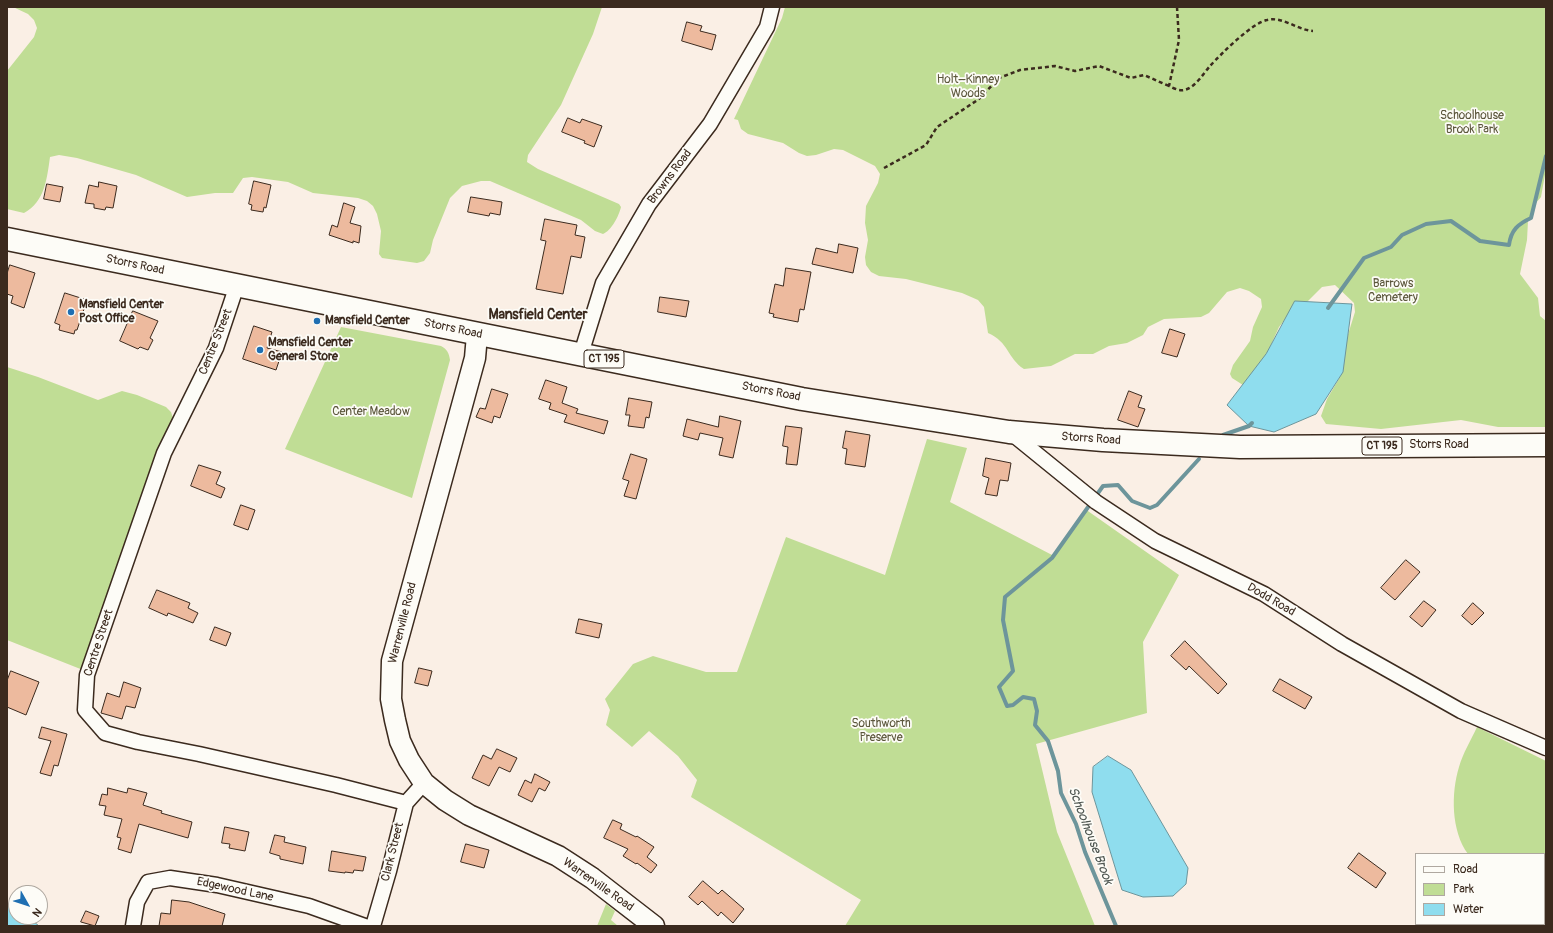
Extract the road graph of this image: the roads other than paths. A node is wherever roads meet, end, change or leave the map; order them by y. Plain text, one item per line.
1 (772, 7) edge
2 (7, 239) edge
3 (238, 285) junction
4 (477, 335) junction
5 (581, 354) junction
6 (1009, 432) junction
7 (1546, 445) edge
8 (1546, 748) edge
9 (424, 783) junction
10 (406, 803) junction
11 (133, 926) edge
12 (365, 926) edge
13 (372, 926) edge
14 (654, 926) edge

1 - 5 street, Browns Road
2 - 3 main road, Storrs Road / CT 195
3 - 4 main road, Storrs Road / CT 195
3 - 10 street, Centre Street
4 - 5 main road, Storrs Road / CT 195
4 - 9 main road, Warrenville Road
5 - 6 main road, Storrs Road / CT 195
6 - 7 main road, Storrs Road / CT 195
6 - 8 street, Dodd Road
9 - 10 street, Clark Street
9 - 14 main road, Warrenville Road
10 - 13 street, Clark Street
11 - 12 street, Edgewood Lane

